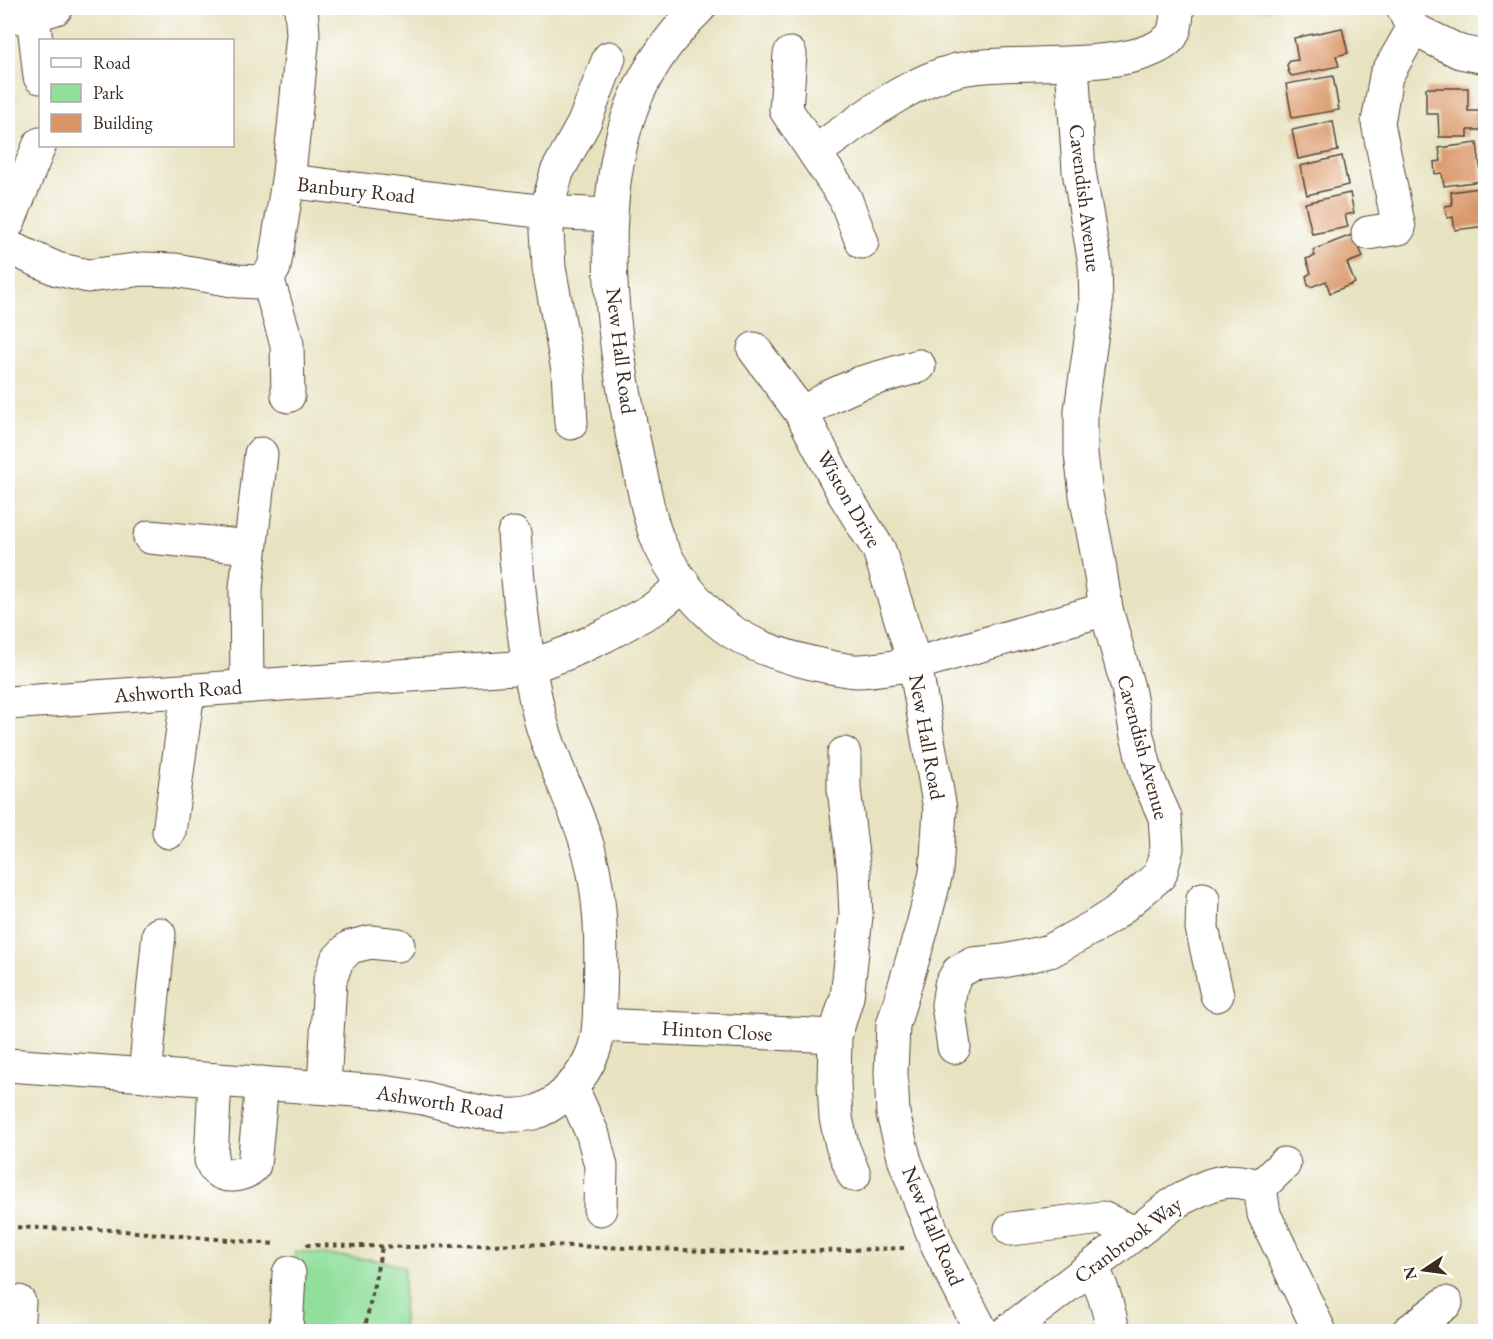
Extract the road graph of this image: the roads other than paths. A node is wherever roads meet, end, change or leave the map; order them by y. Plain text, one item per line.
1 (301, 8) edge
2 (699, 8) edge
3 (1177, 8) edge
4 (32, 13) edge
5 (1408, 18) edge
6 (790, 54) dead end
7 (1485, 57) edge
8 (609, 58) dead end
9 (1072, 64) junction
10 (39, 69) edge
11 (39, 146) edge
12 (815, 152) junction
13 (288, 181) junction
14 (546, 212) junction
15 (609, 215) junction
16 (8, 223) edge
17 (1384, 230) dead end
18 (862, 242) dead end
19 (8, 247) edge
20 (267, 277) junction
21 (754, 349) dead end
22 (919, 366) dead end
23 (288, 396) dead end
24 (802, 414) junction
25 (571, 423) dead end
26 (261, 454) dead end
27 (514, 534) dead end
28 (150, 537) dead end
29 (250, 547) junction
30 (684, 584) junction
31 (1106, 609) junction
32 (915, 664) junction
33 (529, 667) junction
34 (247, 686) junction
35 (188, 691) junction
36 (8, 703) edge
37 (844, 754) dead end
38 (169, 832) dead end
39 (1160, 875) junction
40 (159, 934) dead end
41 (398, 945) dead end
42 (1216, 995) dead end
43 (598, 1025) junction
44 (835, 1036) junction
45 (954, 1047) dead end
46 (8, 1065) edge
47 (145, 1075) junction
48 (215, 1080) junction
49 (262, 1083) junction
50 (571, 1086) junction
51 (324, 1087) junction
52 (1284, 1164) dead end
53 (854, 1175) dead end
54 (1260, 1187) junction
55 (600, 1209) dead end
56 (1011, 1229) dead end
57 (1135, 1233) junction
58 (289, 1254) road end
59 (1092, 1267) junction
60 (1446, 1303) dead end
61 (286, 1332) edge
62 (982, 1332) edge
63 (1007, 1332) edge
64 (1113, 1332) edge
65 (1320, 1332) edge
66 (1408, 1332) edge

1 - 13 street
2 - 15 street, New Hall Road
3 - 9 street
4 - 10 street
5 - 7 street
5 - 17 street
6 - 12 street
8 - 14 street
9 - 12 street
9 - 31 street, Cavendish Avenue
11 - 16 street
12 - 18 street
13 - 14 street, Banbury Road
13 - 20 street, Banbury Road
14 - 15 street, Banbury Road
14 - 25 street
15 - 30 street, New Hall Road
19 - 20 street
20 - 23 street
21 - 24 street, Wiston Drive
22 - 24 street
24 - 32 street, Wiston Drive
26 - 29 street
27 - 33 street
28 - 29 street
29 - 34 street
30 - 32 street, New Hall Road
30 - 33 street, Ashworth Road
31 - 32 street
31 - 39 street, Cavendish Avenue
32 - 62 street, New Hall Road
33 - 34 street, Ashworth Road
33 - 43 street, Ashworth Road
34 - 35 street, Ashworth Road
35 - 36 street, Ashworth Road
35 - 38 street
37 - 44 street
39 - 42 street
39 - 45 street
40 - 47 street
41 - 51 street
43 - 44 street, Hinton Close
43 - 50 street, Ashworth Road
44 - 53 street
46 - 47 street, Ashworth Road
47 - 48 street, Ashworth Road
48 - 49 street, Ashworth Road
48 - 49 street
49 - 51 street, Ashworth Road
50 - 51 street, Ashworth Road
50 - 55 street
52 - 54 street
54 - 57 street, Cranbrook Way
54 - 65 street
56 - 57 street
57 - 59 street, Cranbrook Way
58 - 61 street
59 - 63 street, Cranbrook Way
59 - 64 street
60 - 66 street

